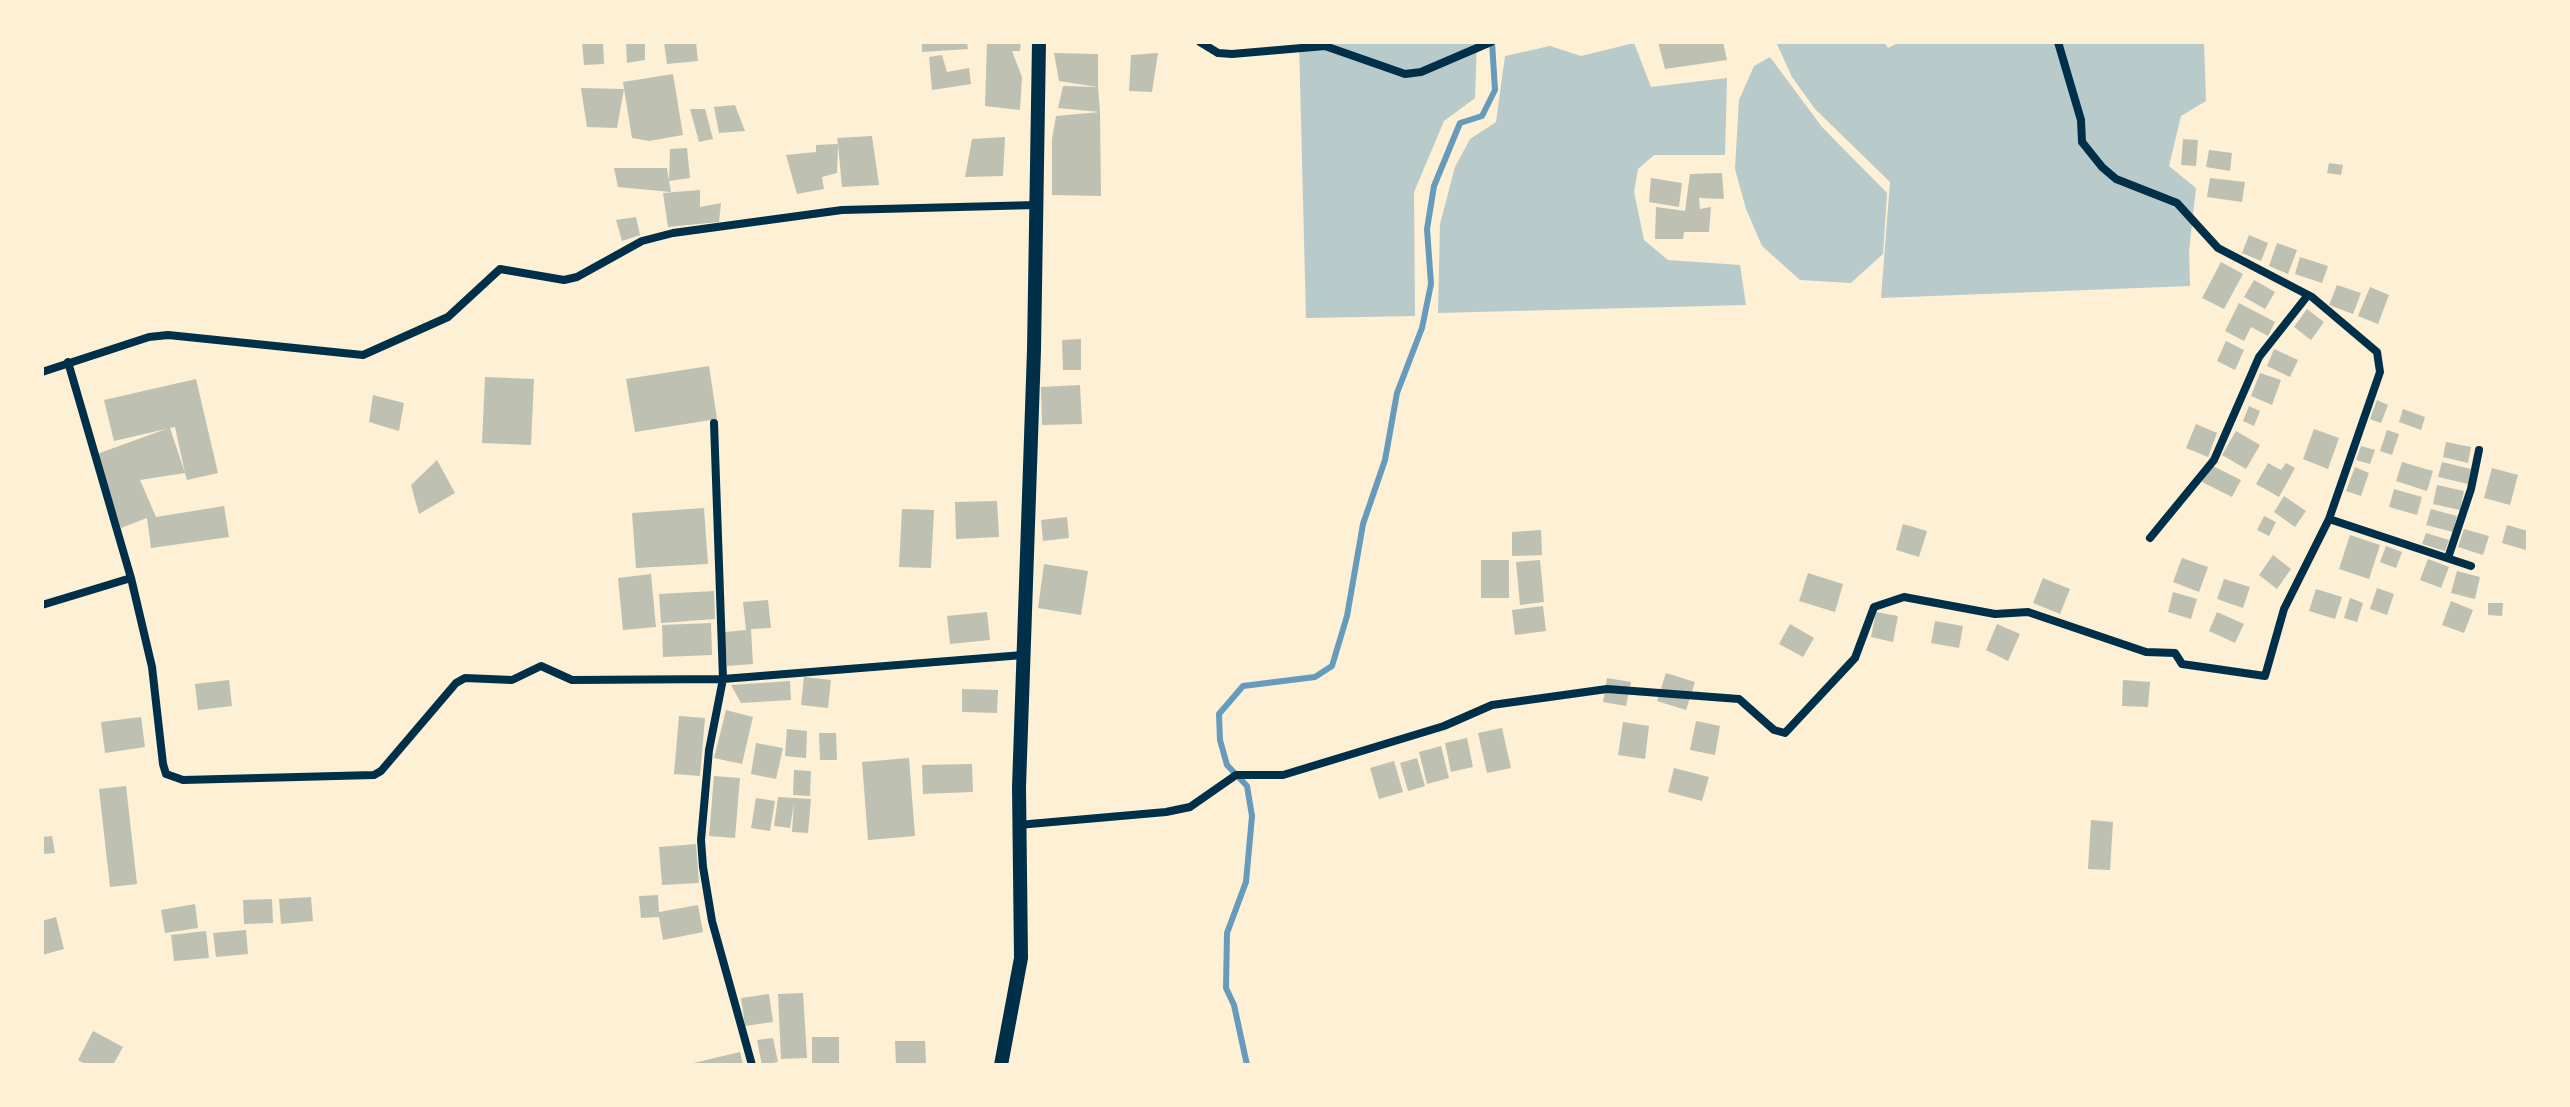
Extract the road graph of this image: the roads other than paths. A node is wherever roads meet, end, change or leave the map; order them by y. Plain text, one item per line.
1 (1039, 42) edge
2 (1200, 42) edge
3 (1490, 42) edge
4 (2058, 42) edge
5 (1037, 205) junction
6 (2308, 295) junction
7 (68, 362) junction
8 (42, 372) edge
9 (714, 423) dead end
10 (2479, 450) dead end
11 (2329, 519) junction
12 (2150, 538) dead end
13 (2448, 558) junction
14 (2471, 566) dead end
15 (131, 578) junction
16 (42, 605) edge
17 (1023, 655) junction
18 (723, 679) junction
19 (1018, 825) junction
20 (752, 1065) edge
21 (1001, 1065) edge

1 - 5 street
2 - 3 street
4 - 6 street
5 - 7 street
5 - 17 street
6 - 11 street
6 - 12 street
7 - 8 street
7 - 15 street
9 - 18 street
10 - 13 street
11 - 13 street
11 - 19 street
13 - 14 street
15 - 16 street
15 - 18 street
17 - 18 street
17 - 19 street
18 - 20 street
19 - 21 street

